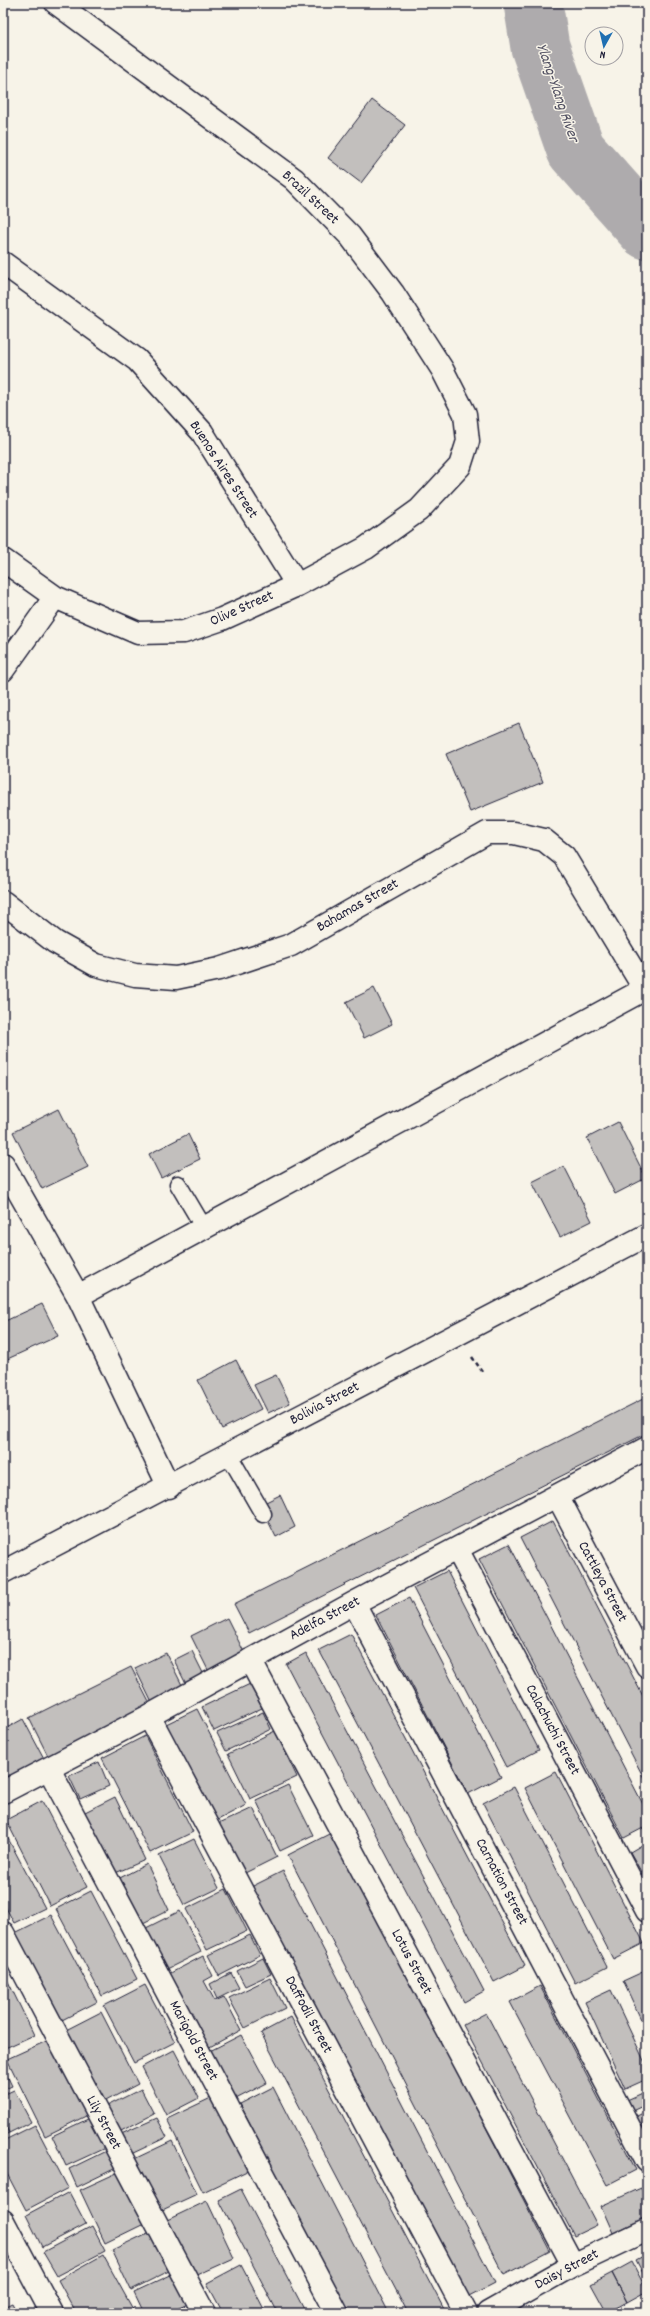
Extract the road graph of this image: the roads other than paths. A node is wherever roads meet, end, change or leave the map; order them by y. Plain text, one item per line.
1 (56, 3) edge
2 (3, 263) edge
3 (460, 466) joint
4 (3, 560) edge
5 (297, 585) junction
6 (55, 597) junction
7 (3, 670) edge
8 (3, 902) edge
9 (646, 991) edge
10 (3, 1164) edge
11 (178, 1184) dead end
12 (204, 1228) junction
13 (647, 1235) edge
14 (78, 1296) junction
15 (647, 1448) edge
16 (229, 1455) junction
17 (169, 1487) junction
18 (558, 1497) junction
19 (263, 1514) dead end
20 (457, 1549) junction
21 (3, 1572) edge
22 (354, 1603) junction
23 (250, 1660) junction
24 (647, 1666) edge
25 (149, 1716) junction
26 (49, 1769) junction
27 (3, 1792) edge
28 (647, 1911) edge
29 (3, 1933) edge
30 (647, 2162) edge
31 (3, 2221) edge
32 (647, 2230) edge
33 (573, 2264) junction
34 (52, 2313) edge
35 (204, 2313) edge
36 (337, 2313) edge
37 (466, 2313) edge
38 (488, 2313) edge

1 - 3 street, Brazil Street
2 - 5 street, Buenos Aires Street
3 - 5 street, Olive Street
4 - 6 street, Olive Street
5 - 6 street, Olive Street
6 - 7 street
8 - 9 street, Bahamas Street
9 - 12 street
10 - 14 street
11 - 12 lane
12 - 14 street
13 - 16 street, Bolivia Street
14 - 17 street
15 - 18 street, Adelfa Street
16 - 17 street, Bolivia Street
16 - 19 lane
17 - 21 street, Bolivia Street
18 - 20 street, Adelfa Street
18 - 24 street, Cattleya Street
20 - 22 street, Adelfa Street
20 - 28 street, Calachuchi Street
22 - 23 street, Adelfa Street
22 - 30 street, Carnation Street
23 - 25 street, Adelfa Street
23 - 33 street, Lotus Street
25 - 26 street, Adelfa Street
25 - 37 street, Daffodil Street
26 - 27 street, Adelfa Street
26 - 36 street, Marigold Street
29 - 35 street, Lily Street
31 - 34 street
32 - 33 street, Daisy Street
33 - 38 street, Daisy Street

